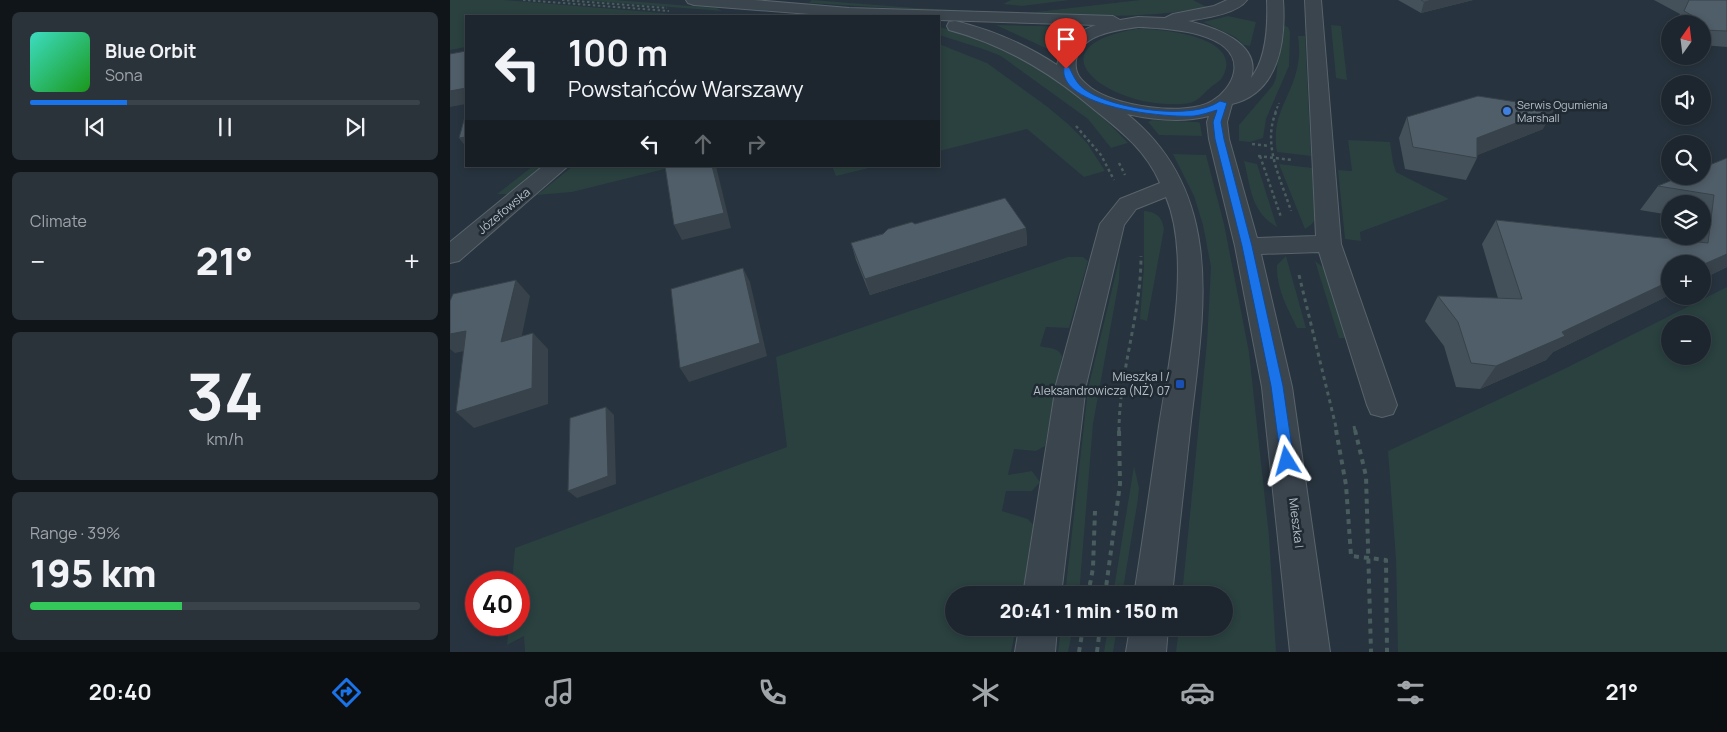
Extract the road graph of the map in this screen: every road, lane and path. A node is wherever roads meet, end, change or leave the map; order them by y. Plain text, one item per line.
1 (523, 0) edge
2 (562, 0) edge
3 (694, 0) edge
4 (1238, 0) edge
5 (1275, 0) edge
6 (1313, 0) edge
7 (756, 2) edge
8 (851, 12) junction
9 (739, 15) edge
10 (880, 15) edge
11 (937, 15) edge
12 (940, 15) edge
13 (1138, 22) junction
14 (940, 23) edge
15 (1079, 89) junction
16 (1223, 103) junction
17 (1222, 152) junction
18 (1260, 156) junction
19 (1324, 164) junction
20 (556, 167) edge
21 (1172, 186) junction
22 (1330, 244) junction
23 (1292, 245) junction
24 (1247, 246) junction
25 (450, 255) edge
26 (1382, 405) dead end
27 (1043, 586) edge
28 (1154, 586) edge
29 (1037, 636) edge
30 (1082, 636) edge
31 (1099, 636) edge
32 (1148, 636) edge
33 (1035, 652) edge
34 (1079, 652) edge
35 (1097, 652) edge
36 (1146, 652) edge
37 (1310, 652) edge
38 (1388, 652) edge

1 - 2 path
3 - 7 street
4 - 13 street
5 - 16 street
6 - 19 street
7 - 8 street
7 - 9 street
8 - 10 street
8 - 11 street
12 - 13 street
13 - 15 street
13 - 16 street
14 - 15 street
15 - 16 street
15 - 21 street
16 - 17 street, Mieszka I
17 - 18 path
17 - 24 street, Mieszka I
18 - 19 path
18 - 23 path
19 - 22 street
20 - 25 street, Józefowska
21 - 27 street
21 - 28 street
22 - 23 street
22 - 26 street
23 - 24 street
23 - 38 path
24 - 37 street, Mieszka I
29 - 33 street
30 - 34 path
31 - 35 path
32 - 36 street

